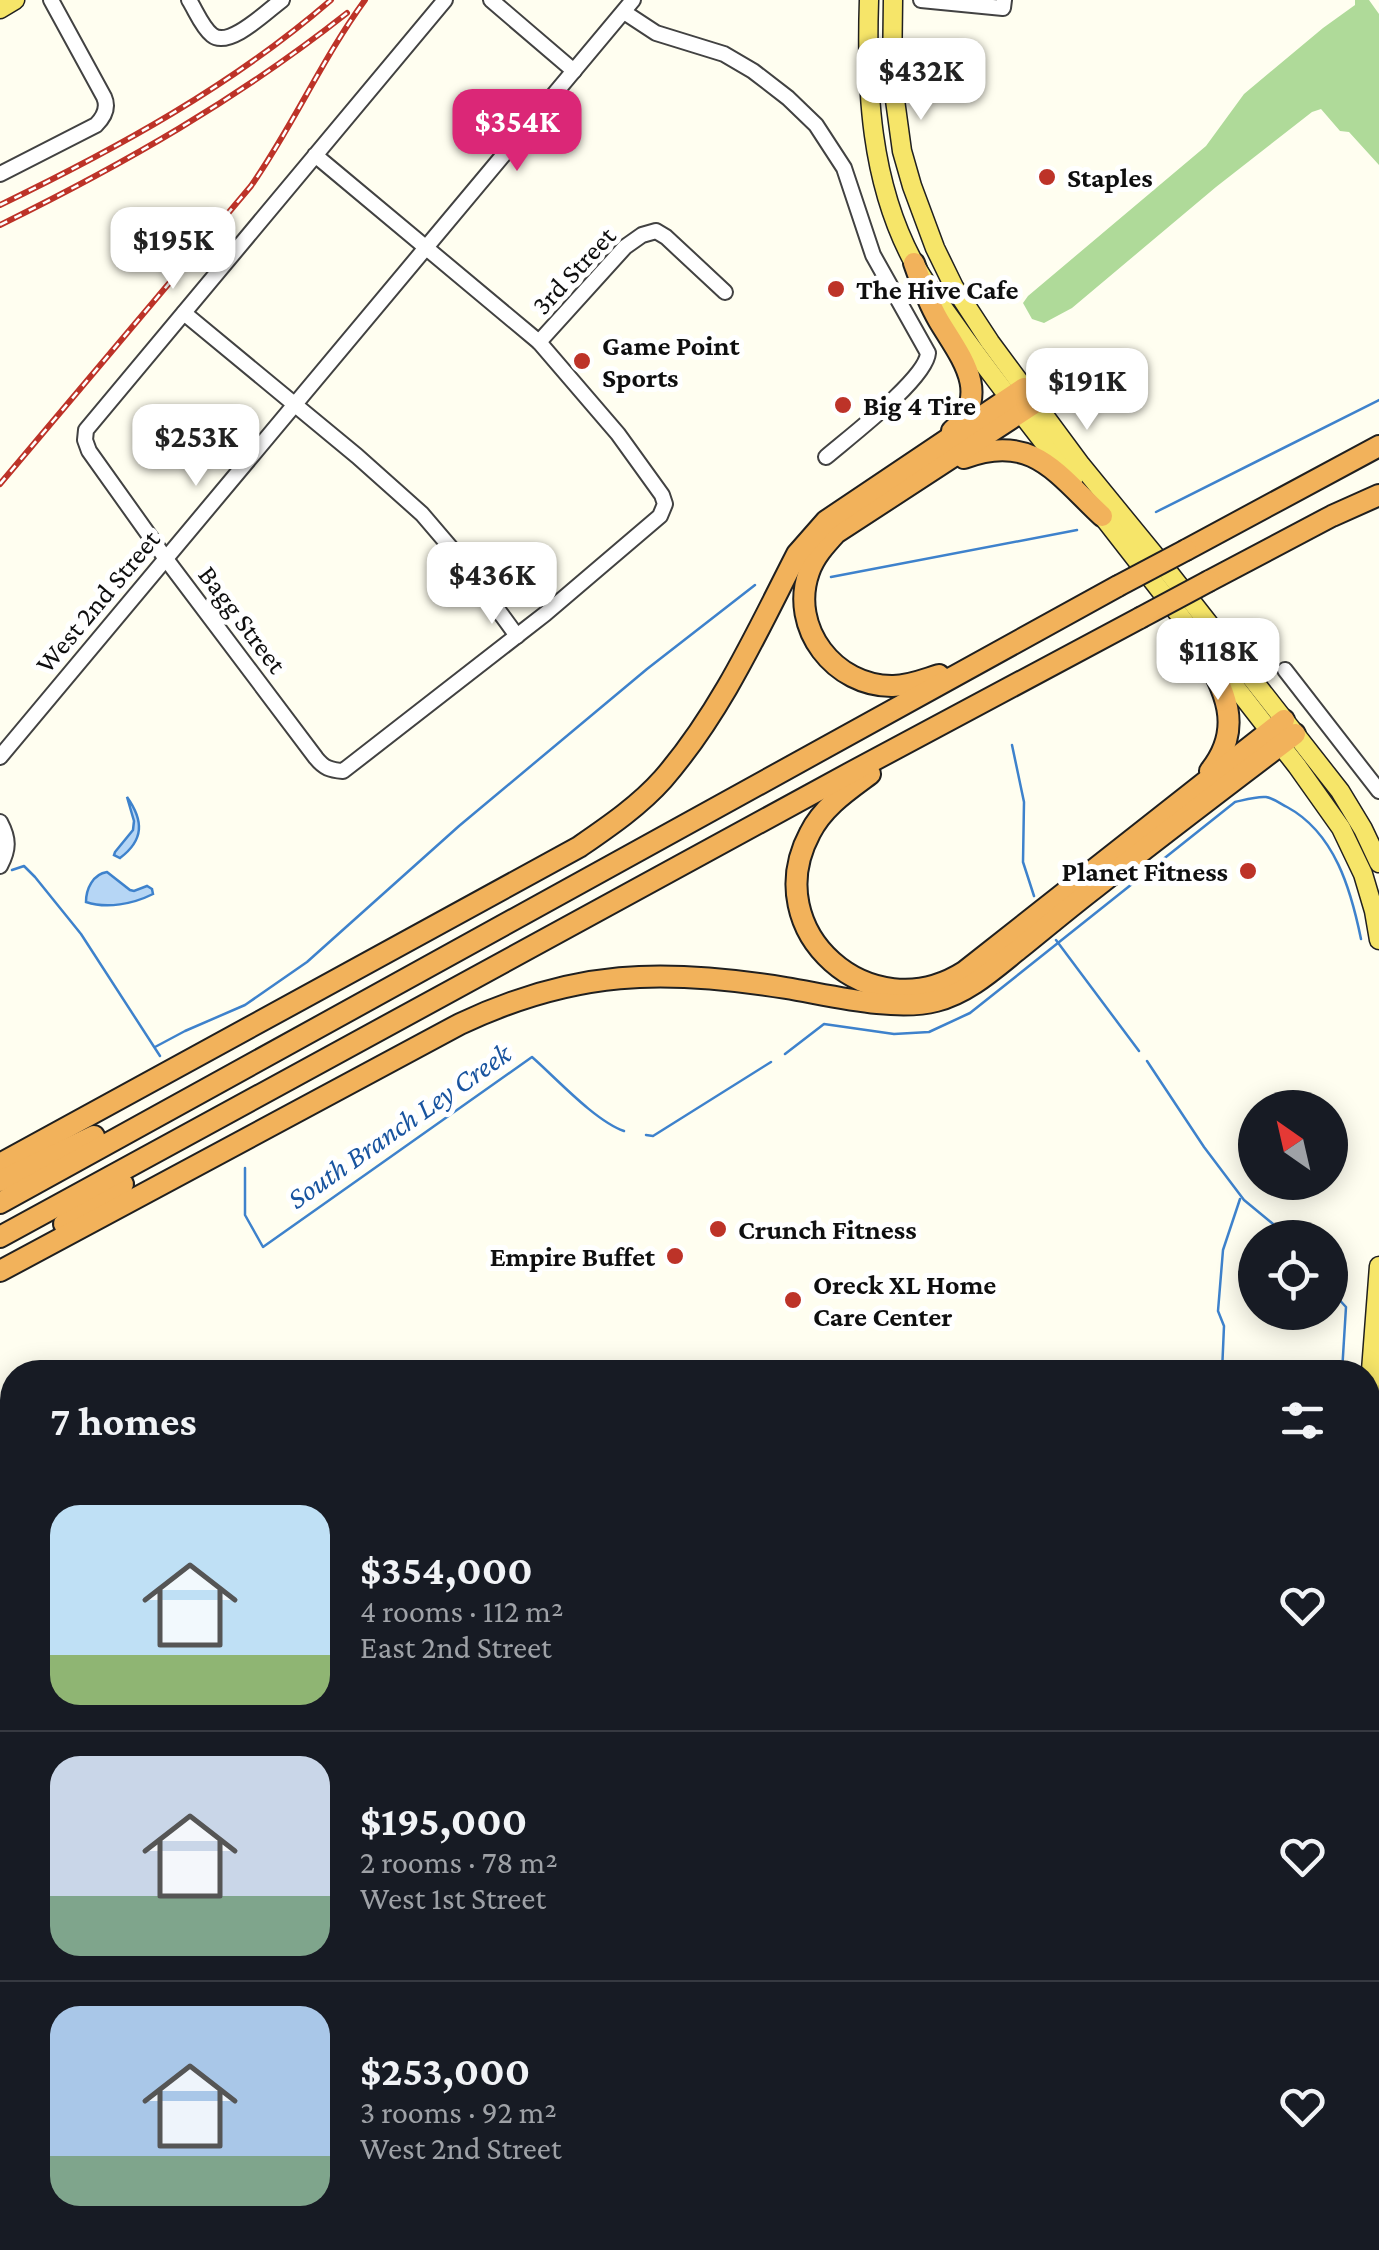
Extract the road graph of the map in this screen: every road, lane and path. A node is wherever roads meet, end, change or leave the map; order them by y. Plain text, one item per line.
1 (15, 0) edge
2 (51, 0) edge
3 (189, 0) edge
4 (282, 0) edge
5 (445, 0) edge
6 (491, 0) edge
7 (869, 0) edge
8 (893, 0) edge
9 (922, 0) edge
10 (1004, 4) edge
11 (628, 6) edge
12 (0, 9) edge
13 (574, 71) junction
14 (315, 155) junction
15 (0, 174) edge
16 (426, 248) junction
17 (914, 263) junction
18 (726, 292) dead end
19 (184, 313) junction
20 (539, 342) junction
21 (1022, 400) junction
22 (294, 405) junction
23 (1379, 446) edge
24 (826, 457) dead end
25 (936, 459) junction
26 (1379, 495) edge
27 (1102, 516) junction
28 (166, 559) junction
29 (1192, 632) junction
30 (517, 636) junction
31 (988, 658) junction
32 (1285, 670) dead end
33 (1282, 732) junction
34 (920, 737) junction
35 (0, 757) edge
36 (1379, 792) edge
37 (1192, 793) junction
38 (0, 822) edge
39 (1379, 863) edge
40 (0, 866) edge
41 (1379, 940) edge
42 (328, 1020) junction
43 (211, 1122) junction
44 (0, 1164) edge
45 (0, 1181) edge
46 (0, 1202) edge
47 (0, 1238) edge
48 (1379, 1266) edge
49 (0, 1269) edge
50 (1372, 1360) edge

1 - 12 main road
2 - 15 street
3 - 4 street
5 - 14 street
6 - 13 street
7 - 17 main road
8 - 21 main road
9 - 10 street
11 - 13 street, West 2nd Street
11 - 24 street
13 - 16 street, West 2nd Street
14 - 16 street
14 - 19 street
16 - 20 street
16 - 22 street, West 2nd Street
17 - 21 main road
17 - 25 highway
18 - 20 street, 3rd Street
19 - 22 street
19 - 28 street, Bagg Street
20 - 30 street
21 - 25 highway
21 - 27 main road
21 - 33 main road
22 - 28 street, West 2nd Street
22 - 30 street
23 - 31 highway, bridge
25 - 27 highway
25 - 31 highway
25 - 44 highway
26 - 34 highway, bridge
27 - 29 main road
28 - 30 street, Bagg Street
28 - 35 street, West 2nd Street
29 - 33 main road
29 - 37 highway
31 - 42 highway
32 - 36 street
33 - 37 highway
33 - 39 main road
33 - 41 main road
33 - 49 highway
34 - 37 highway
34 - 43 highway
38 - 40 street
42 - 45 highway
42 - 46 highway
43 - 47 highway
43 - 49 highway
48 - 50 main road

